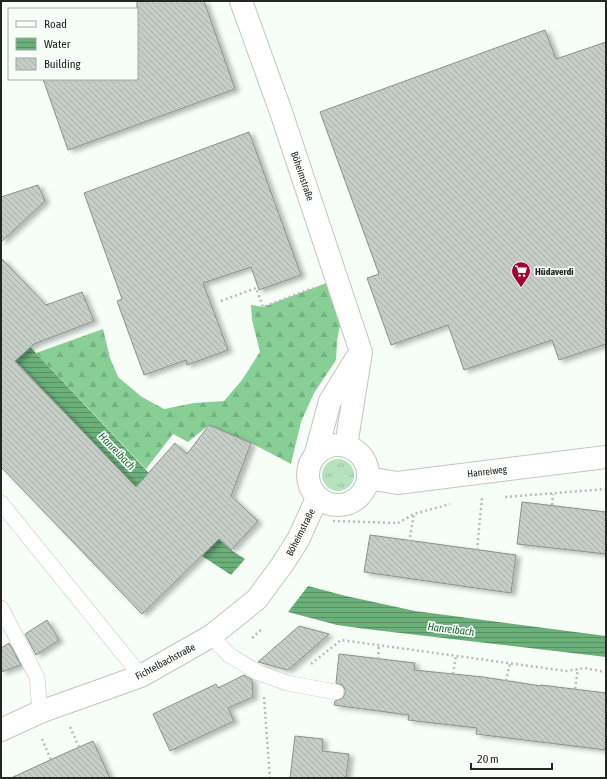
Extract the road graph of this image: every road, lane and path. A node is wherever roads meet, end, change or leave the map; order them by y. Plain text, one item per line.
1 (241, 1) edge
2 (337, 279) junction
3 (221, 302) dead end
4 (361, 352) junction
5 (346, 446) junction
6 (316, 453) junction
7 (606, 456) edge
8 (368, 478) junction
9 (606, 490) edge
10 (553, 494) junction
11 (498, 497) dead end
12 (476, 499) dead end
13 (1, 503) edge
14 (456, 503) dead end
15 (552, 505) dead end
16 (313, 507) junction
17 (414, 514) junction
18 (409, 542) dead end
19 (477, 550) dead end
20 (282, 565) joint
21 (1, 608) edge
22 (211, 636) junction
23 (379, 645) junction
24 (456, 656) junction
25 (378, 659) dead end
26 (510, 663) junction
27 (578, 669) junction
28 (606, 672) edge
29 (259, 673) junction
30 (453, 674) dead end
31 (141, 676) junction
32 (506, 681) dead end
33 (287, 683) junction
34 (575, 689) dead end
35 (336, 692) dead end
36 (40, 712) junction
37 (69, 725) dead end
38 (1, 730) edge
39 (42, 738) dead end
40 (79, 747) dead end
41 (51, 760) dead end
42 (270, 778) edge

1 - 2 street, Böheimstraße
2 - 3 path
2 - 4 street, Böheimstraße
4 - 5 street, Böheimstraße
4 - 6 street, Böheimstraße
5 - 6 street
5 - 8 street
6 - 16 street, Böheimstraße
7 - 8 street, Hanreiweg
8 - 16 street, Böheimstraße
9 - 10 path
10 - 11 path
10 - 15 path
12 - 19 path
13 - 31 lane
14 - 17 path
16 - 17 path
16 - 20 street, Böheimstraße
17 - 18 path
20 - 22 street, Fichtelbachstraße
21 - 36 lane
22 - 29 lane
22 - 31 street, Fichtelbachstraße
23 - 24 path
23 - 25 path
23 - 33 path
24 - 26 path
24 - 30 path
26 - 27 path
26 - 32 path
27 - 28 path
27 - 34 path
29 - 33 lane
29 - 42 path
31 - 36 street, Fichtelbachstraße
33 - 35 lane
36 - 38 street, Fichtelbachstraße
37 - 40 path
39 - 41 path

